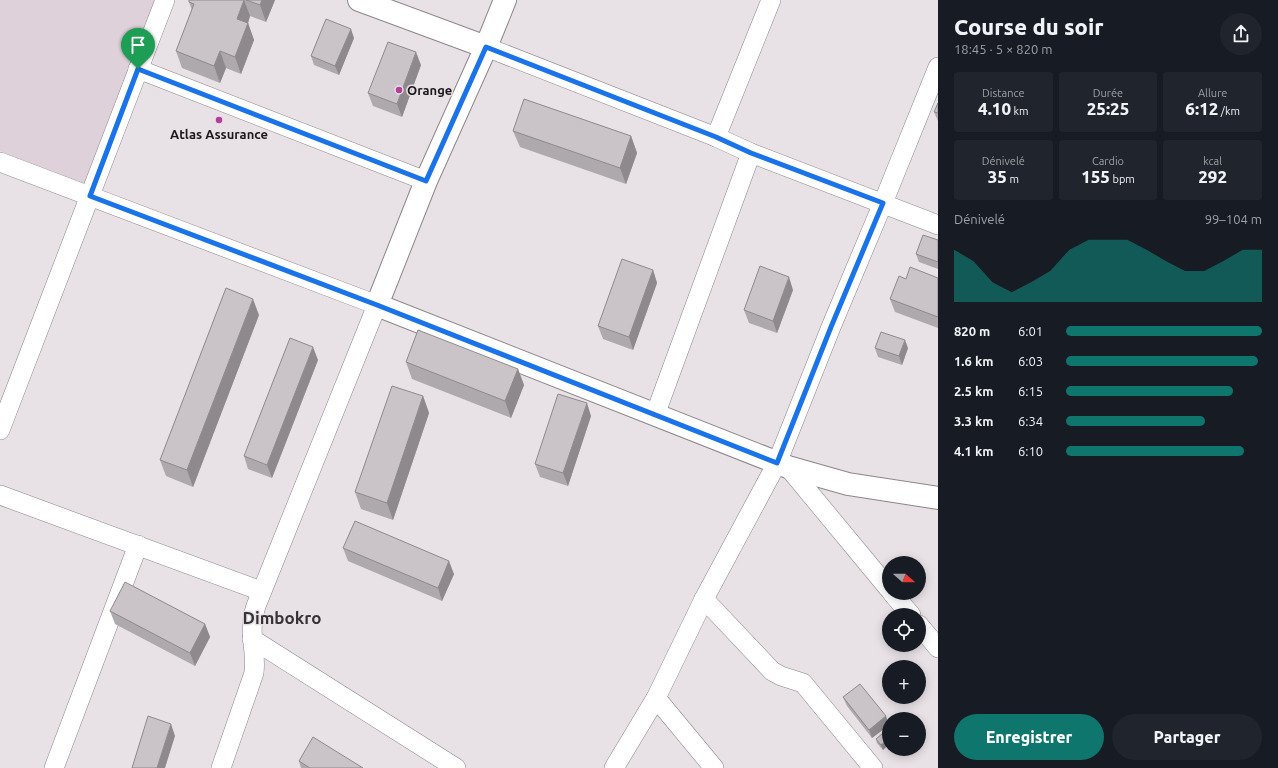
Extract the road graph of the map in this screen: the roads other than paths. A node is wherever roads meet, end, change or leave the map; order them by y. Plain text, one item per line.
1 (165, 0) edge
2 (359, 0) edge
3 (505, 0) edge
4 (771, 0) edge
5 (486, 47) junction
6 (938, 66) edge
7 (138, 69) junction
8 (716, 137) junction
9 (751, 153) junction
10 (0, 162) edge
11 (426, 181) junction
12 (90, 196) junction
13 (883, 203) junction
14 (938, 225) edge
15 (377, 305) junction
16 (655, 415) junction
17 (0, 430) edge
18 (782, 465) junction
19 (0, 495) edge
20 (938, 498) edge
21 (138, 545) junction
22 (882, 581) edge
23 (261, 591) junction
24 (704, 599) junction
25 (898, 600) edge
26 (905, 608) edge
27 (926, 633) edge
28 (252, 639) junction
29 (938, 648) edge
30 (656, 698) junction
31 (54, 768) edge
32 (220, 768) edge
33 (456, 768) edge
34 (614, 768) edge
35 (714, 768) edge
36 (873, 768) edge

1 - 7 street
2 - 5 main road
3 - 5 main road
4 - 8 street
5 - 8 street
5 - 11 main road
6 - 13 street
7 - 11 street
7 - 12 street
8 - 9 street
9 - 13 street
9 - 16 street
10 - 12 street
11 - 15 main road
12 - 15 street
12 - 17 street
13 - 14 street
13 - 18 street
15 - 16 main road
15 - 23 street
16 - 18 main road
18 - 20 main road
18 - 22 street
18 - 24 street
19 - 21 street
21 - 23 street
21 - 31 street
23 - 28 street
24 - 30 street
24 - 36 street
25 - 26 street
27 - 29 street
28 - 32 street
28 - 33 street
30 - 34 street
30 - 35 street

